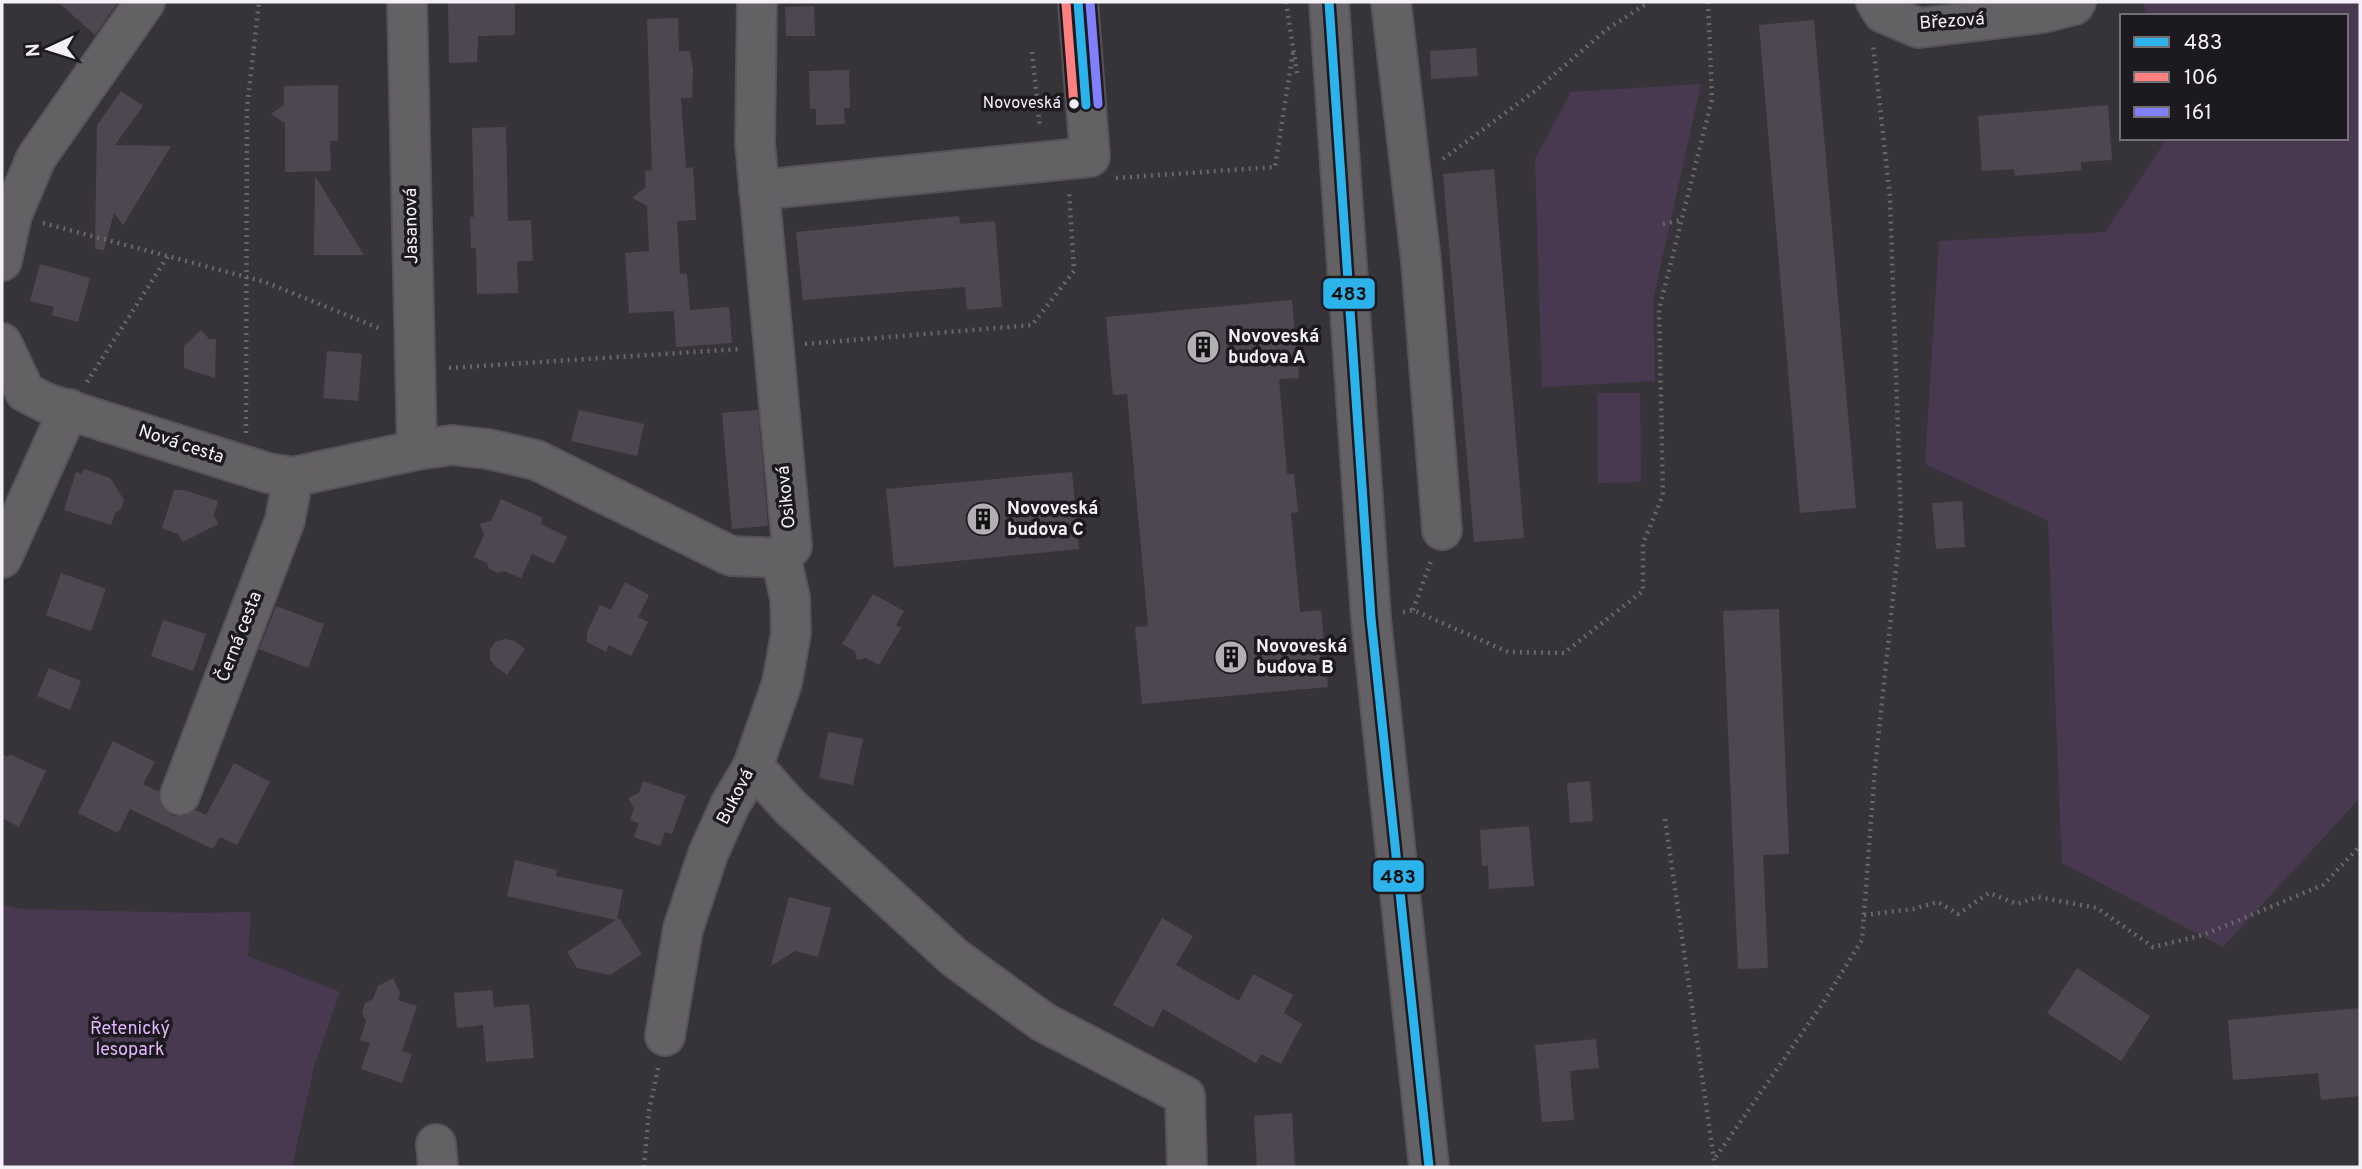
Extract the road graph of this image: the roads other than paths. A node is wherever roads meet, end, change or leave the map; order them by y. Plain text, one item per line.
1 (145, 2) edge
2 (408, 2) edge
3 (757, 2) edge
4 (1078, 2) edge
5 (1329, 2) edge
6 (1391, 2) edge
7 (1876, 2) edge
8 (2076, 2) edge
9 (759, 190) junction
10 (2, 261) edge
11 (2, 343) edge
12 (77, 396) junction
13 (417, 450) junction
14 (293, 477) junction
15 (1442, 530) road end
16 (2, 558) edge
17 (781, 558) junction
18 (753, 766) junction
19 (180, 795) dead end
20 (665, 1035) road end
21 (1187, 1167) edge
22 (1429, 1167) edge

1 - 10 street
2 - 13 street, Jasanová
3 - 9 street, Osiková
4 - 9 street
5 - 22 street
6 - 15 street
7 - 8 street, Březová
9 - 17 street, Osiková
11 - 12 street, Nová cesta
12 - 14 street, Nová cesta
12 - 16 street
13 - 14 street
13 - 17 street
14 - 19 street, Černá cesta
17 - 18 street, Buková
18 - 20 street, Buková
18 - 21 street

